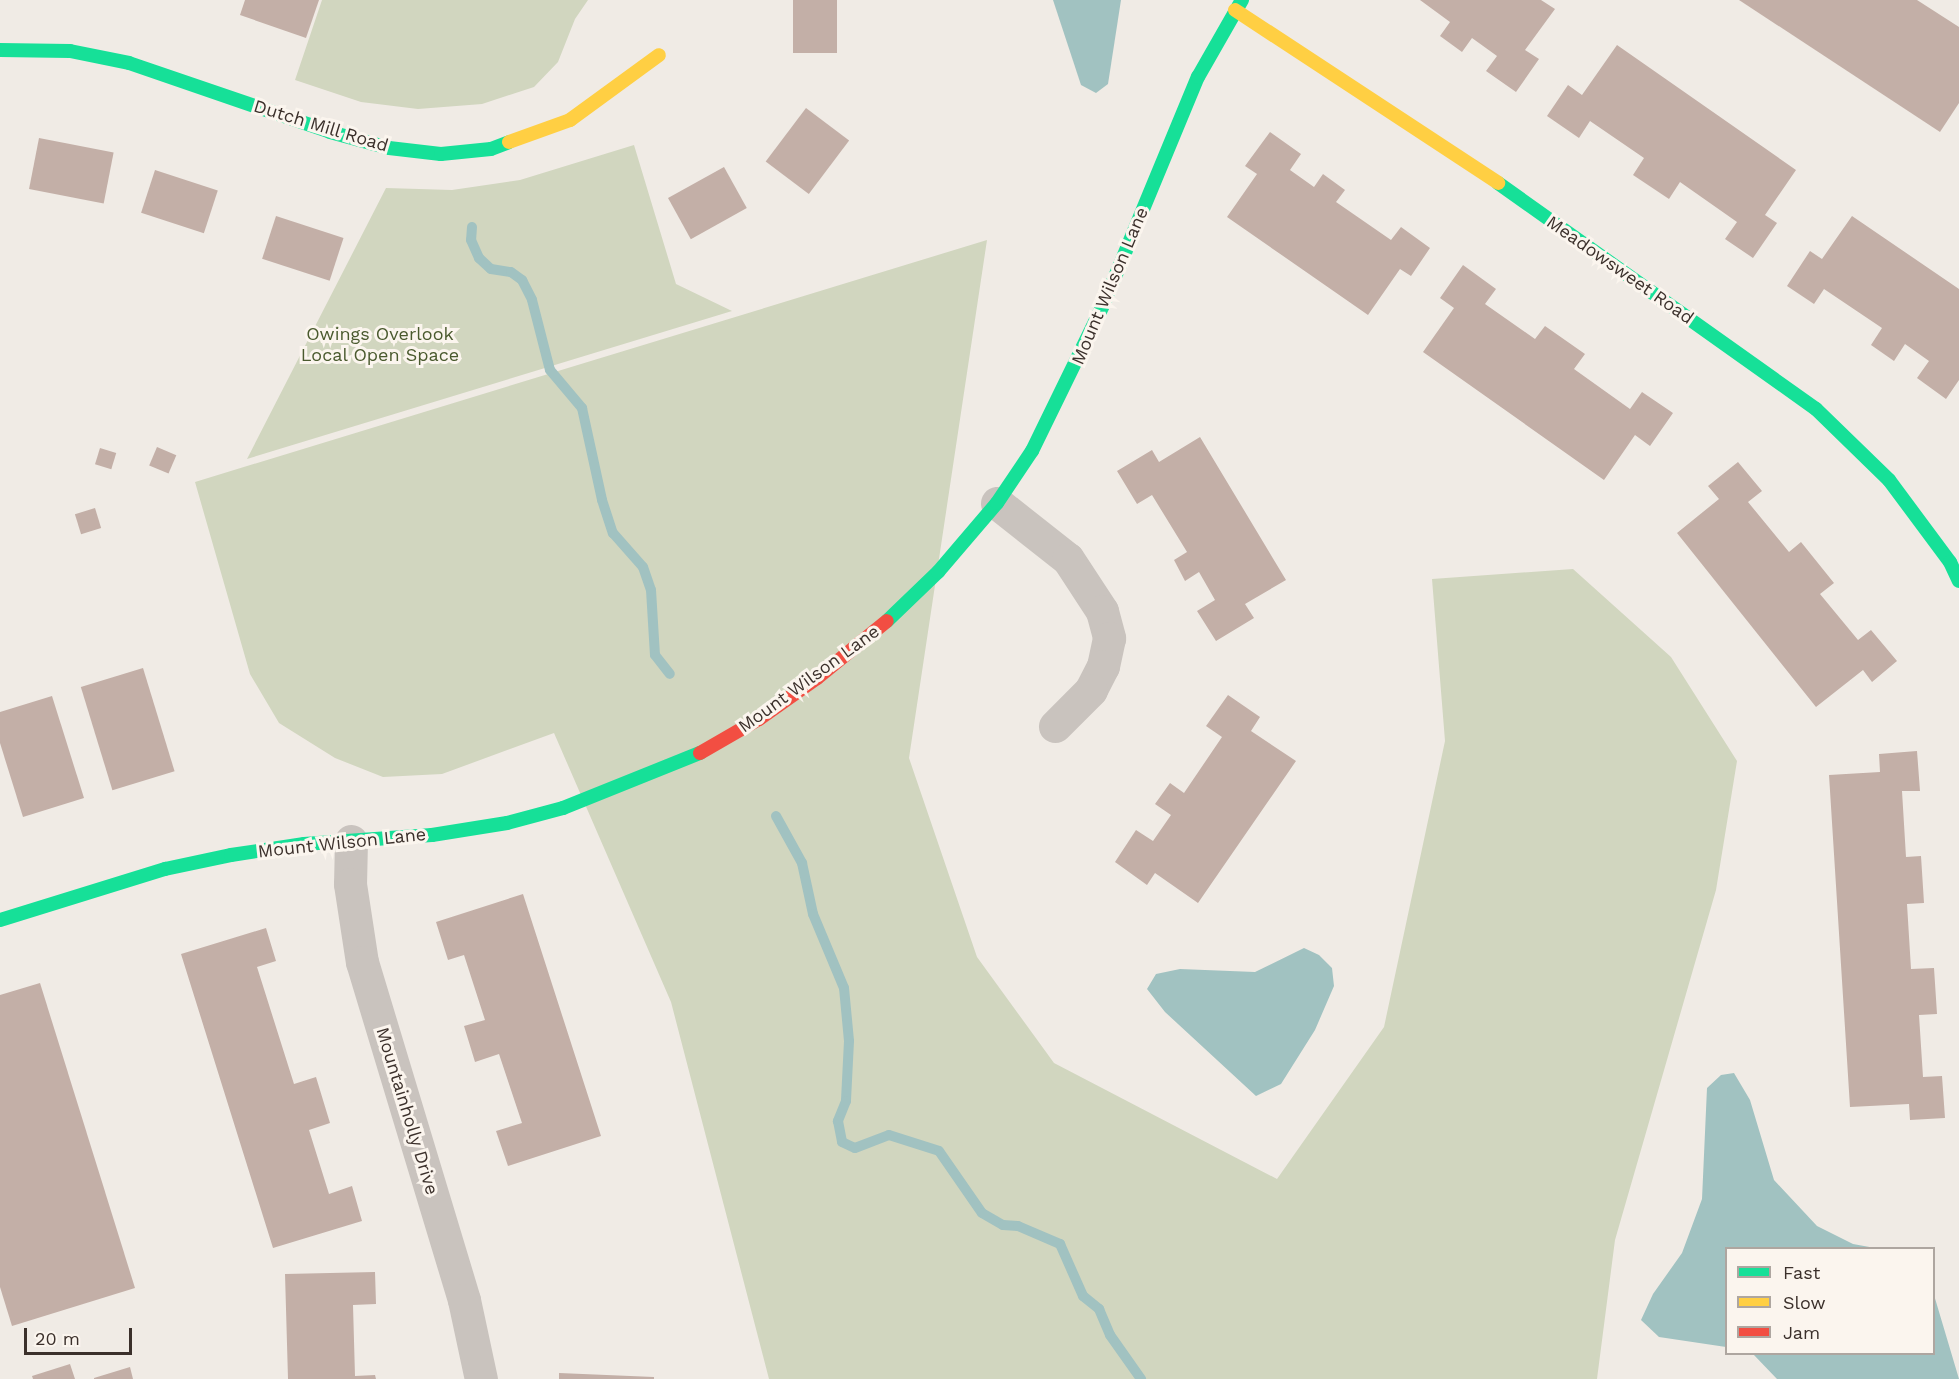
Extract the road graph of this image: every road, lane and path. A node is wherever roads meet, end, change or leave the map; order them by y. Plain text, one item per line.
1 (1238, 5) edge
2 (0, 50) edge
3 (658, 55) dead end
4 (997, 503) junction
5 (1959, 581) edge
6 (1055, 726) dead end
7 (351, 841) junction
8 (0, 920) edge
9 (481, 1379) edge

1 - 4 street, Mount Wilson Lane
1 - 5 street, Meadowsweet Road
2 - 3 street, Dutch Mill Road
4 - 6 street
4 - 7 street, Mount Wilson Lane
7 - 8 street, Mount Wilson Lane
7 - 9 street, Mountainholly Drive

